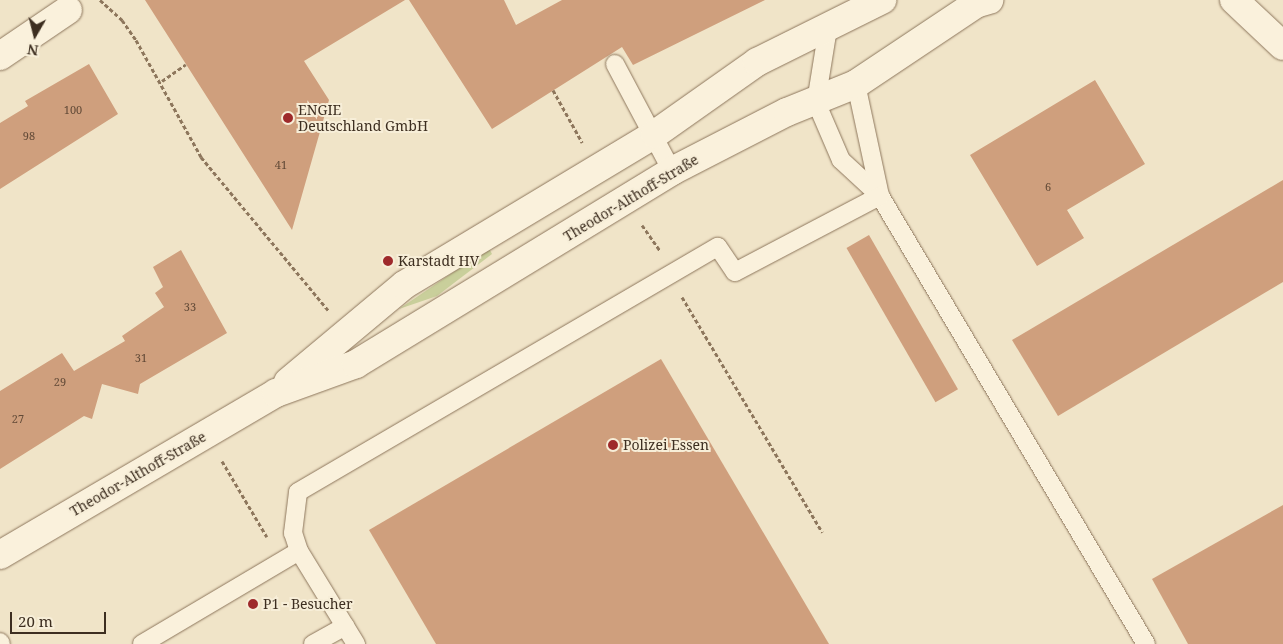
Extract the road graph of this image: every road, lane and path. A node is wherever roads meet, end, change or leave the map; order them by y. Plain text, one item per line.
1 (100, 0) edge
2 (882, 0) edge
3 (1234, 0) edge
4 (982, 1) edge
5 (68, 10) dead end
6 (828, 28) junction
7 (1283, 46) edge
8 (0, 56) edge
9 (186, 64) dead end
10 (615, 64) dead end
11 (162, 81) junction
12 (856, 84) junction
13 (553, 90) dead end
14 (816, 102) junction
15 (655, 134) junction
16 (596, 170) junction
17 (672, 171) junction
18 (880, 196) junction
19 (650, 234) dead end
20 (673, 273) junction
21 (344, 333) junction
22 (276, 393) junction
23 (237, 484) dead end
24 (822, 532) dead end
25 (299, 551) junction
26 (0, 555) edge
27 (282, 564) junction
28 (345, 626) junction
29 (142, 644) edge
30 (313, 644) edge
31 (356, 644) edge
32 (1146, 644) edge

1 - 11 path
2 - 6 street, Theodor-Althoff-Straße
3 - 7 street
4 - 12 street, Theodor-Althoff-Straße
5 - 8 street
6 - 14 lane
6 - 15 street, Theodor-Althoff-Straße
9 - 11 path
10 - 15 lane
11 - 21 path
12 - 14 street, Theodor-Althoff-Straße
12 - 18 lane
13 - 16 path
14 - 17 street, Theodor-Althoff-Straße
14 - 18 lane
15 - 16 street, Theodor-Althoff-Straße
15 - 17 lane
16 - 21 street, Theodor-Althoff-Straße
17 - 22 street, Theodor-Althoff-Straße
18 - 20 lane
18 - 32 lane
19 - 20 path
20 - 24 path
20 - 25 lane
21 - 22 street, Theodor-Althoff-Straße
22 - 26 street, Theodor-Althoff-Straße
23 - 27 path
25 - 27 lane
25 - 28 lane
27 - 29 lane
28 - 30 lane
28 - 31 lane

